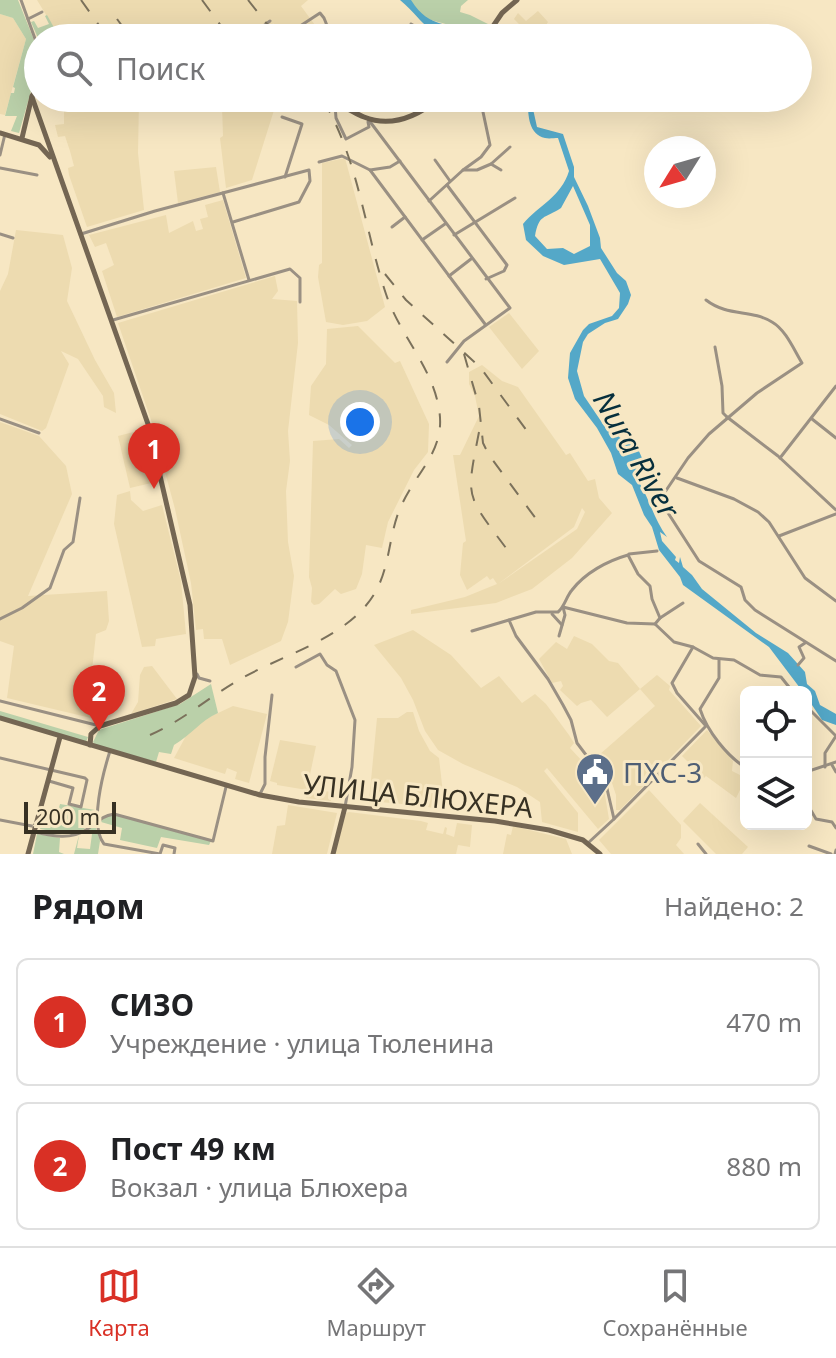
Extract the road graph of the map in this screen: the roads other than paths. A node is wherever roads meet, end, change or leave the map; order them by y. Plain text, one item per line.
1 (21, 0) edge
2 (517, 0) edge
3 (42, 12) dead end
4 (28, 19) junction
5 (270, 21) dead end
6 (30, 24) edge
7 (266, 24) edge
8 (303, 24) edge
9 (326, 24) edge
10 (495, 24) edge
11 (28, 112) edge
12 (37, 112) edge
13 (336, 112) edge
14 (354, 112) edge
15 (412, 112) edge
16 (483, 112) edge
17 (282, 117) dead end
18 (368, 119) junction
19 (3, 134) edge
20 (45, 136) junction
21 (22, 138) junction
22 (41, 146) junction
23 (510, 147) dead end
24 (0, 155) edge
25 (435, 160) dead end
26 (400, 161) junction
27 (319, 162) dead end
28 (55, 164) junction
29 (491, 164) junction
30 (0, 168) edge
31 (370, 170) junction
32 (463, 170) junction
33 (501, 170) dead end
34 (37, 175) dead end
35 (285, 177) junction
36 (449, 183) junction
37 (223, 193) junction
38 (515, 198) dead end
39 (429, 201) junction
40 (405, 217) junction
41 (233, 222) junction
42 (474, 222) junction
43 (446, 224) junction
44 (392, 227) dead end
45 (0, 234) edge
46 (81, 234) junction
47 (454, 235) junction
48 (13, 238) dead end
49 (422, 240) junction
50 (471, 258) junction
51 (449, 276) junction
52 (486, 279) junction
53 (249, 280) junction
54 (706, 300) dead end
55 (300, 302) dead end
56 (113, 320) junction
57 (485, 324) junction
58 (715, 347) dead end
59 (447, 362) dead end
60 (836, 386) edge
61 (727, 417) junction
62 (0, 419) edge
63 (812, 419) junction
64 (39, 433) dead end
65 (836, 438) edge
66 (780, 458) junction
67 (676, 478) junction
68 (80, 498) dead end
69 (836, 512) edge
70 (779, 536) junction
71 (657, 551) dead end
72 (628, 555) junction
73 (836, 601) edge
74 (683, 603) dead end
75 (563, 607) junction
76 (552, 614) junction
77 (660, 618) junction
78 (0, 619) edge
79 (509, 620) junction
80 (655, 624) junction
81 (562, 625) junction
82 (472, 631) dead end
83 (559, 636) dead end
84 (806, 643) junction
85 (693, 647) junction
86 (719, 660) junction
87 (836, 661) edge
88 (798, 665) dead end
89 (296, 667) dead end
90 (194, 668) junction
91 (210, 681) dead end
92 (789, 686) edge
93 (272, 695) dead end
94 (0, 701) edge
95 (812, 712) edge
96 (0, 718) edge
97 (100, 726) junction
98 (706, 726) junction
99 (836, 736) edge
100 (60, 737) junction
101 (90, 745) junction
102 (110, 751) junction
103 (0, 758) edge
104 (740, 763) edge
105 (834, 764) edge
106 (825, 767) junction
107 (51, 769) junction
108 (812, 770) edge
109 (836, 772) edge
110 (49, 781) junction
111 (226, 785) junction
112 (260, 795) junction
113 (345, 807) junction
114 (812, 812) edge
115 (614, 819) junction
116 (0, 820) edge
117 (97, 822) junction
118 (836, 828) edge
119 (36, 829) junction
120 (588, 843) junction
121 (698, 844) dead end
122 (809, 846) dead end
123 (834, 853) edge
124 (28, 854) edge
125 (174, 854) edge
126 (333, 854) edge
127 (600, 854) edge
128 (706, 854) edge

1 - 4 street
2 - 10 main road
3 - 4 street
4 - 6 street
5 - 7 street
8 - 9 street
11 - 21 main road
12 - 20 main road
13 - 18 street
14 - 18 main road
15 - 18 main road
16 - 32 street
17 - 35 street
18 - 26 street
19 - 21 main road
19 - 24 street
20 - 22 main road
20 - 28 main road
21 - 22 main road
22 - 28 main road
23 - 29 street
25 - 36 street
26 - 31 street
26 - 39 street
27 - 31 street
28 - 46 main road
29 - 32 street
29 - 33 street
30 - 34 street
31 - 40 street
32 - 36 street
35 - 37 street
35 - 41 street
36 - 39 street
36 - 42 street
37 - 41 street
37 - 46 street
38 - 42 street
39 - 43 street
40 - 44 street
40 - 49 street
41 - 53 street
42 - 47 street
42 - 52 street
43 - 47 street
43 - 49 street
45 - 48 street
46 - 56 main road
47 - 50 street
49 - 51 street
50 - 51 street
50 - 52 street
51 - 57 street
52 - 57 street
53 - 55 street
53 - 56 street
54 - 61 street
56 - 90 main road
57 - 59 street
58 - 61 street
60 - 63 street
61 - 66 street
61 - 67 street
62 - 64 street
63 - 65 street
63 - 66 street
66 - 69 street
67 - 70 street
67 - 84 street
68 - 78 street
69 - 70 street
70 - 73 street
71 - 72 street
72 - 75 street
72 - 77 street
74 - 77 street
75 - 76 street
75 - 80 street
75 - 81 street
76 - 79 street
76 - 81 street
77 - 80 street
79 - 82 street
79 - 115 street
80 - 85 street
81 - 83 street
84 - 87 street
84 - 88 street
85 - 86 street
85 - 98 street
86 - 92 street
86 - 98 street
89 - 113 street
90 - 91 street
90 - 97 main road
93 - 112 street
94 - 97 street
95 - 99 street
96 - 100 main road, УЛИЦА БЛЮХЕРА
97 - 101 main road
98 - 104 street
98 - 115 street
99 - 106 street
100 - 101 main road, УЛИЦА БЛЮХЕРА
100 - 107 main road
101 - 102 main road, УЛИЦА БЛЮХЕРА
102 - 111 main road, УЛИЦА БЛЮХЕРА
102 - 117 street
103 - 107 street
105 - 106 street
105 - 109 street
106 - 108 street
107 - 110 main road
107 - 110 street
110 - 119 main road
111 - 112 main road, УЛИЦА БЛЮХЕРА
111 - 117 street
112 - 113 main road, УЛИЦА БЛЮХЕРА
113 - 120 main road, УЛИЦА БЛЮХЕРА
113 - 126 main road
114 - 118 street
115 - 120 street
116 - 119 street
117 - 119 street
117 - 125 street
119 - 124 main road
120 - 127 main road, УЛИЦА БЛЮХЕРА
121 - 128 street
122 - 123 street

